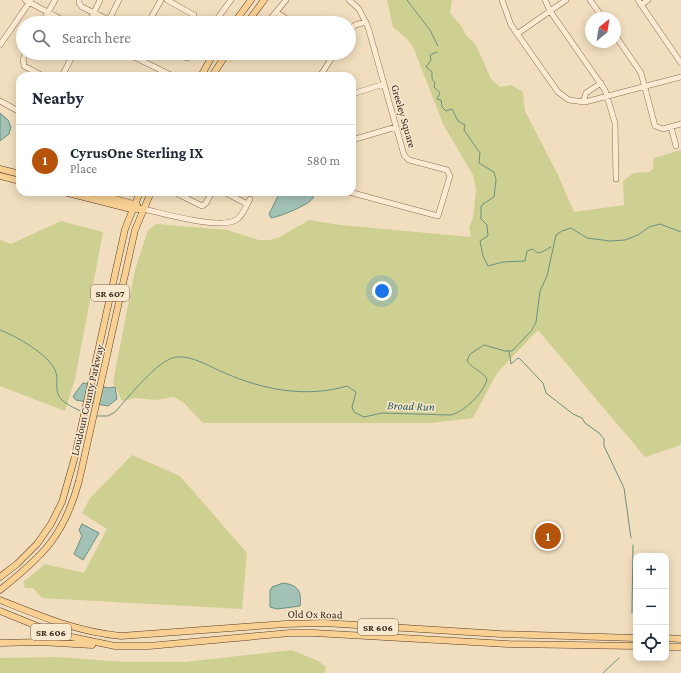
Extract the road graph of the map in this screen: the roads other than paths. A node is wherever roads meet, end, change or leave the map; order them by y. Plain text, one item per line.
1 (55, 0) edge
2 (79, 0) edge
3 (100, 0) edge
4 (119, 0) edge
5 (161, 0) edge
6 (167, 0) edge
7 (231, 0) edge
8 (251, 0) edge
9 (264, 0) edge
10 (286, 0) edge
11 (502, 0) edge
12 (545, 0) edge
13 (566, 0) edge
14 (590, 0) edge
15 (648, 0) edge
16 (29, 1) edge
17 (352, 1) edge
18 (640, 2) edge
19 (550, 11) junction
20 (94, 12) junction
21 (276, 12) junction
22 (599, 12) edge
23 (48, 13) junction
24 (194, 14) dead end
25 (19, 16) edge
26 (46, 16) edge
27 (54, 16) edge
28 (92, 16) edge
29 (102, 16) edge
30 (111, 16) edge
31 (152, 16) edge
32 (219, 16) edge
33 (239, 16) edge
34 (252, 16) edge
35 (273, 16) edge
36 (282, 16) edge
37 (16, 21) edge
38 (366, 22) junction
39 (356, 25) edge
40 (517, 34) junction
41 (621, 44) edge
42 (0, 45) edge
43 (23, 60) edge
44 (70, 60) edge
45 (140, 60) edge
46 (210, 60) edge
47 (222, 60) edge
48 (330, 60) edge
49 (681, 62) edge
50 (35, 72) edge
51 (64, 72) edge
52 (165, 72) edge
53 (203, 72) edge
54 (215, 72) edge
55 (323, 72) edge
56 (681, 77) edge
57 (601, 83) junction
58 (384, 84) junction
59 (645, 87) junction
60 (356, 93) edge
61 (607, 96) junction
62 (0, 101) edge
63 (583, 102) junction
64 (16, 110) edge
65 (681, 124) edge
66 (396, 127) junction
67 (671, 127) junction
68 (356, 139) edge
69 (676, 146) dead end
70 (0, 169) edge
71 (16, 173) edge
72 (0, 176) edge
73 (16, 180) edge
74 (616, 180) dead end
75 (356, 194) edge
76 (84, 196) edge
77 (102, 196) edge
78 (138, 196) edge
79 (149, 196) edge
80 (182, 196) edge
81 (210, 196) edge
82 (234, 196) edge
83 (133, 206) junction
84 (143, 208) junction
85 (0, 576) edge
86 (6, 585) junction
87 (0, 590) edge
88 (0, 600) edge
89 (18, 607) junction
90 (0, 611) edge
91 (633, 638) edge
92 (669, 638) edge
93 (681, 639) edge
94 (0, 643) edge
95 (105, 645) junction
96 (633, 646) edge
97 (669, 647) edge
98 (681, 647) edge

1 - 23 street
2 - 20 street
3 - 20 street
4 - 30 street
5 - 31 street
6 - 24 street
7 - 32 street
8 - 33 main road
9 - 34 main road
10 - 21 street
11 - 40 street
12 - 19 street
13 - 19 street
14 - 22 street
15 - 18 street
16 - 23 street
16 - 25 street
17 - 38 street, Greeley Square
18 - 49 street
19 - 40 street
19 - 57 street
20 - 28 street
20 - 29 street
21 - 35 street
21 - 36 street
23 - 26 street
23 - 27 street
37 - 42 street
38 - 39 street
38 - 58 street, Greeley Square
40 - 63 street
41 - 59 street
43 - 50 street
44 - 51 street
45 - 52 street
46 - 53 main road
47 - 54 main road
48 - 55 street
56 - 59 street
57 - 61 street
57 - 63 street
58 - 60 street
58 - 66 street, Greeley Square
59 - 61 street
59 - 67 street
61 - 63 street
61 - 74 street
62 - 64 street
65 - 67 street
66 - 68 street
66 - 75 street, Greeley Square
67 - 69 street
70 - 71 main road
72 - 73 main road
76 - 83 main road
77 - 83 main road
78 - 83 main road, Loudoun County Parkway / SR 607
79 - 84 main road, Loudoun County Parkway / SR 607
80 - 81 street
82 - 84 street
83 - 84 main road
83 - 85 main road, Loudoun County Parkway / SR 607
84 - 86 main road, Loudoun County Parkway / SR 607
86 - 87 main road, Loudoun County Parkway / SR 607
86 - 89 main road
88 - 89 main road, Old Ox Road / SR 606
89 - 91 main road, Old Ox Road / SR 606
90 - 95 main road, Old Ox Road / SR 606
92 - 93 main road
94 - 95 main road
95 - 96 main road, Old Ox Road / SR 606
97 - 98 main road

